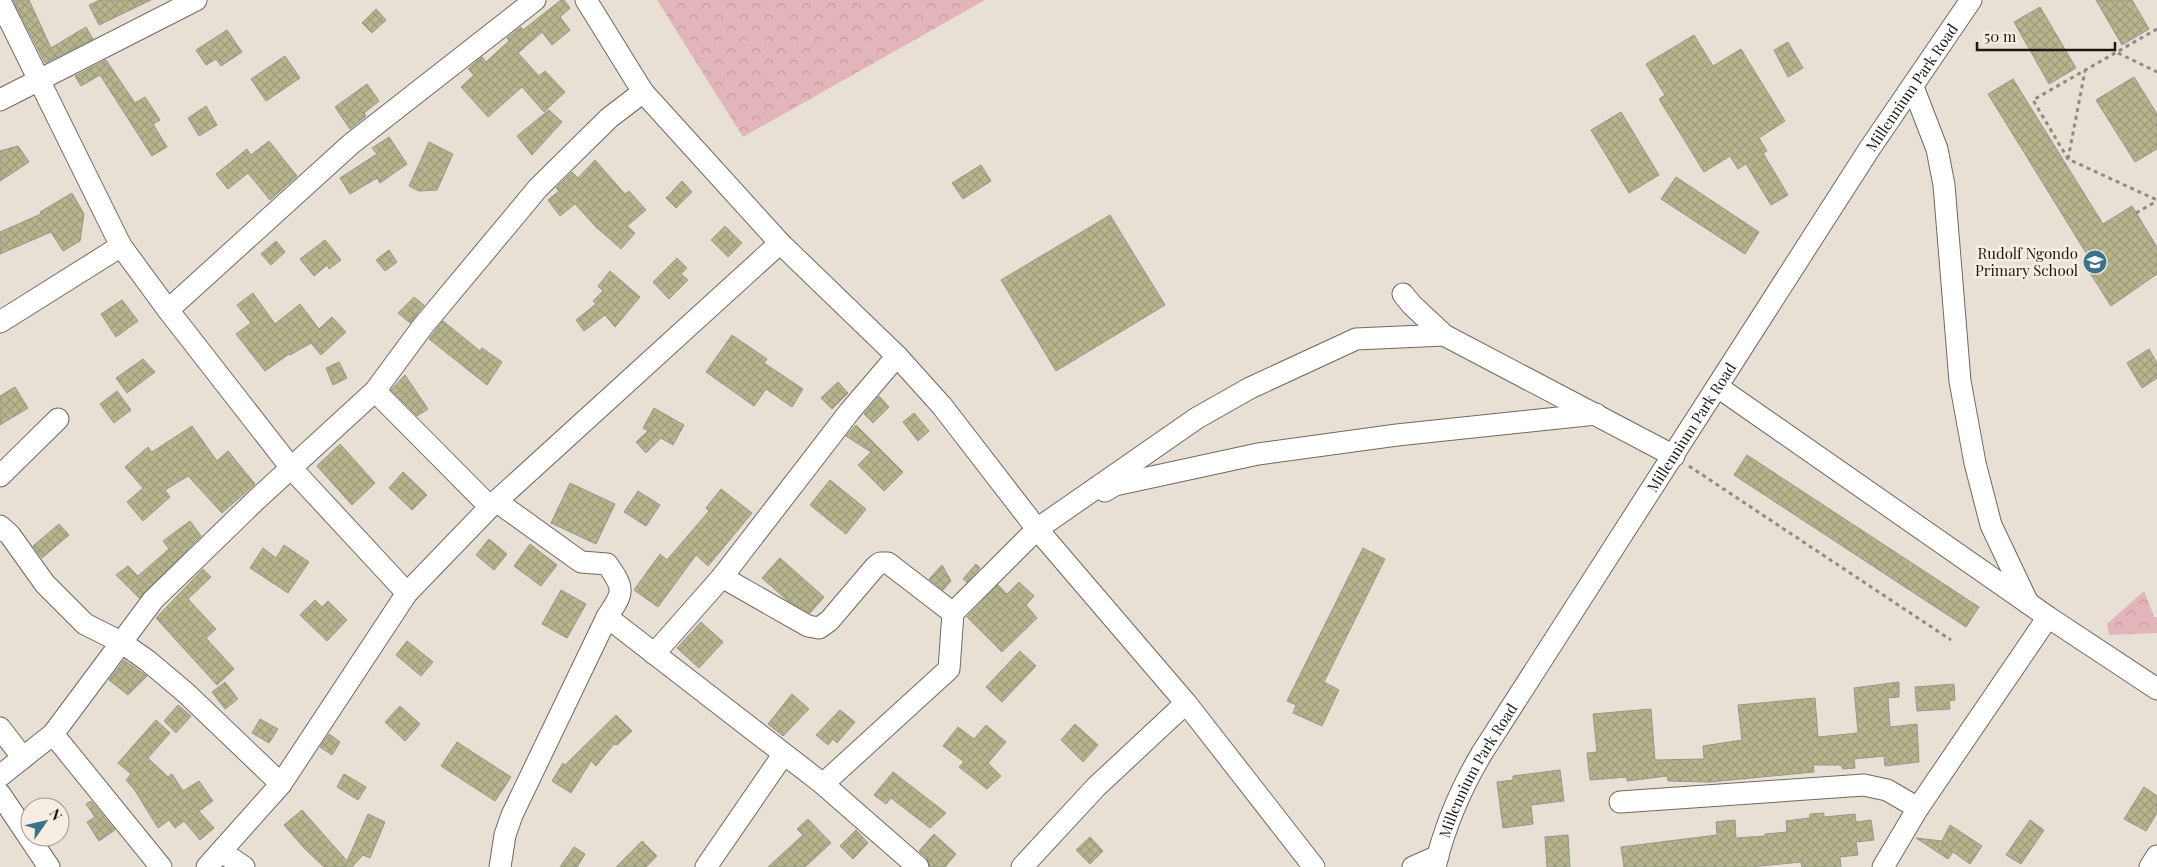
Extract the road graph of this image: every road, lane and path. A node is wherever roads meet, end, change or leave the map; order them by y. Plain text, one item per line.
1 (196, 0) edge
2 (535, 0) edge
3 (586, 0) edge
4 (1971, 0) edge
5 (0, 1) edge
6 (2157, 29) edge
7 (2117, 53) junction
8 (2086, 70) junction
9 (2157, 72) edge
10 (38, 81) junction
11 (1913, 87) junction
12 (643, 92) junction
13 (0, 100) edge
14 (2068, 159) junction
15 (2156, 201) edge
16 (2136, 213) dead end
17 (780, 243) junction
18 (121, 246) junction
19 (1403, 294) dead end
20 (168, 310) junction
21 (0, 322) edge
22 (1444, 335) junction
23 (897, 356) junction
24 (1718, 387) junction
25 (375, 391) junction
26 (1596, 414) junction
27 (58, 419) dead end
28 (1674, 456) junction
29 (292, 469) junction
30 (0, 476) edge
31 (493, 504) junction
32 (0, 526) edge
33 (1037, 529) junction
34 (722, 577) junction
35 (407, 593) junction
36 (2028, 603) junction
37 (953, 613) junction
38 (607, 617) junction
39 (2048, 617) junction
40 (1951, 640) dead end
41 (121, 642) junction
42 (654, 654) junction
43 (2157, 689) edge
44 (1186, 703) junction
45 (0, 728) edge
46 (52, 734) junction
47 (783, 755) junction
48 (24, 758) junction
49 (0, 776) edge
50 (282, 784) junction
51 (823, 784) junction
52 (0, 794) edge
53 (1620, 802) dead end
54 (1918, 808) junction
55 (222, 852) junction
56 (2157, 856) edge
57 (1436, 862) edge
58 (49, 867) edge
59 (161, 867) edge
60 (207, 867) edge
61 (244, 867) edge
62 (500, 867) edge
63 (706, 867) edge
64 (918, 867) edge
65 (1022, 867) edge
66 (1314, 867) edge
67 (1413, 867) edge
68 (1883, 867) edge
69 (2150, 867) edge

1 - 10 street
2 - 20 street
3 - 12 street
4 - 11 street, Millennium Park Road
5 - 10 street
6 - 7 path
7 - 8 path
7 - 9 path
8 - 14 path
8 - 14 path
10 - 13 street
10 - 18 street
11 - 24 street, Millennium Park Road
11 - 36 street
12 - 17 street
12 - 25 street
14 - 15 path
15 - 16 path
17 - 23 street
17 - 31 street
18 - 20 street
18 - 21 street
19 - 22 street
20 - 29 street
22 - 26 street
22 - 33 street
23 - 33 street
23 - 34 street
24 - 28 street, Millennium Park Road
24 - 36 street
25 - 29 street
25 - 31 street
26 - 28 street
26 - 33 street
27 - 30 street
28 - 40 path
28 - 57 street, Millennium Park Road
29 - 35 street
29 - 41 street
31 - 35 street
31 - 38 street
32 - 41 street
33 - 37 street
33 - 44 street
34 - 37 street
34 - 42 street
35 - 50 street
36 - 39 street
37 - 51 street
38 - 42 street
38 - 62 street
39 - 43 street
39 - 54 street
41 - 46 street
41 - 50 street
42 - 47 street
44 - 65 street
44 - 66 street
45 - 48 street
46 - 48 street
46 - 59 street
47 - 51 street
47 - 63 street
48 - 49 street
50 - 55 street
51 - 64 street
52 - 58 street
53 - 54 street
54 - 68 street
55 - 60 street
55 - 61 street
56 - 69 street
57 - 67 street

